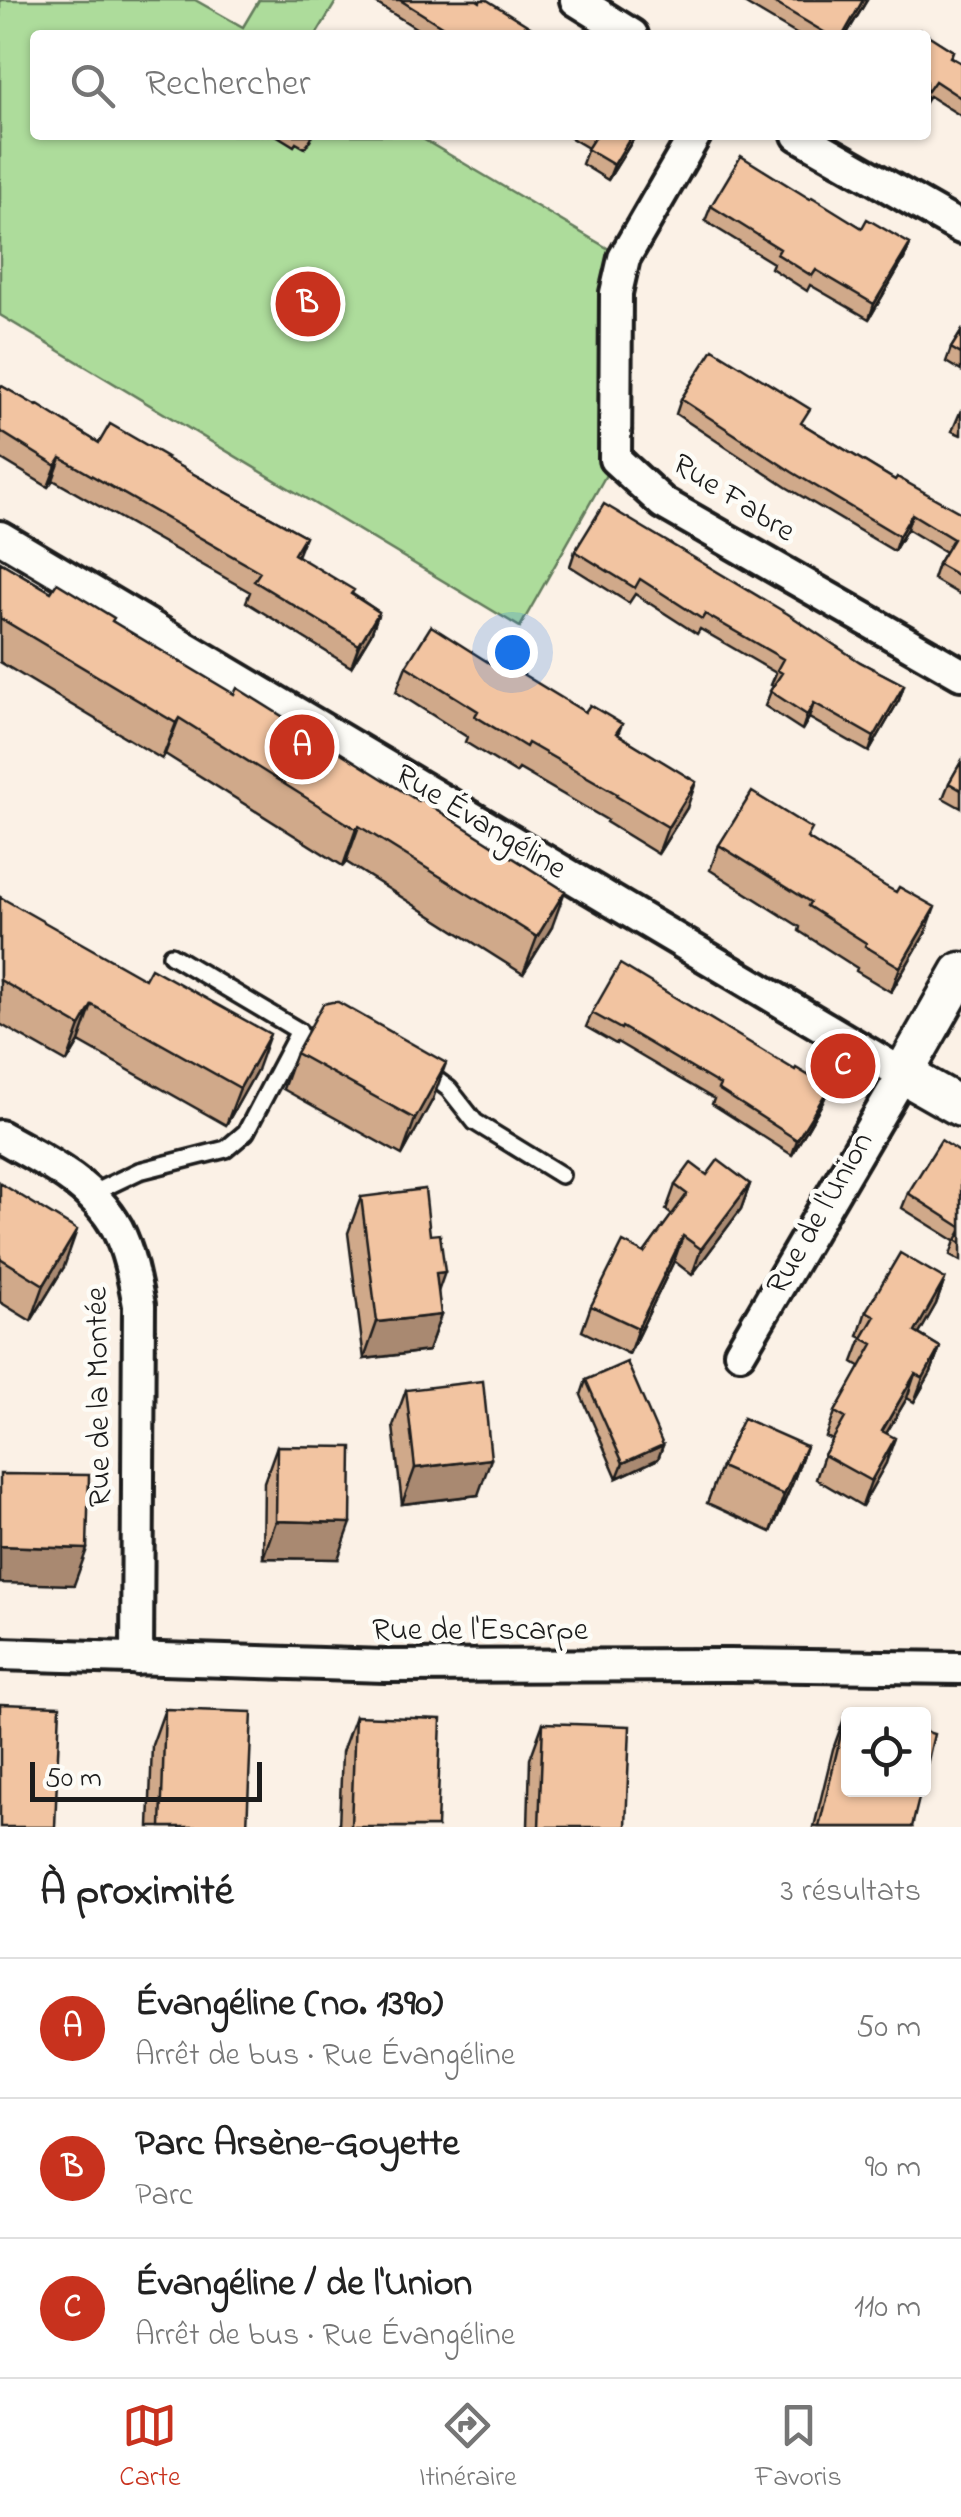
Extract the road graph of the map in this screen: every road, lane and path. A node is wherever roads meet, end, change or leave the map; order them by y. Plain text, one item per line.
1 (576, 0) edge
2 (624, 30) edge
3 (692, 140) edge
4 (807, 140) edge
5 (961, 228) edge
6 (0, 537) edge
7 (961, 674) edge
8 (171, 955) dead end
9 (961, 972) edge
10 (318, 1027) edge
11 (299, 1031) junction
12 (410, 1061) edge
13 (903, 1074) junction
14 (961, 1107) edge
15 (0, 1136) edge
16 (561, 1175) dead end
17 (91, 1194) junction
18 (740, 1352) dead end
19 (0, 1654) edge
20 (137, 1659) junction
21 (961, 1668) edge

1 - 2 street
3 - 7 street, Rue Fabre
4 - 5 street
6 - 13 street, Rue Évangéline
8 - 11 lane
9 - 13 street, Rue de l'Union
10 - 11 lane
11 - 17 lane
12 - 16 lane
13 - 14 street, Rue Évangéline
13 - 18 street, Rue de l'Union
15 - 17 street, Rue de la Montée
17 - 20 street, Rue de la Montée
19 - 20 street, Rue de l'Escarpe
20 - 21 street, Rue de l'Escarpe

